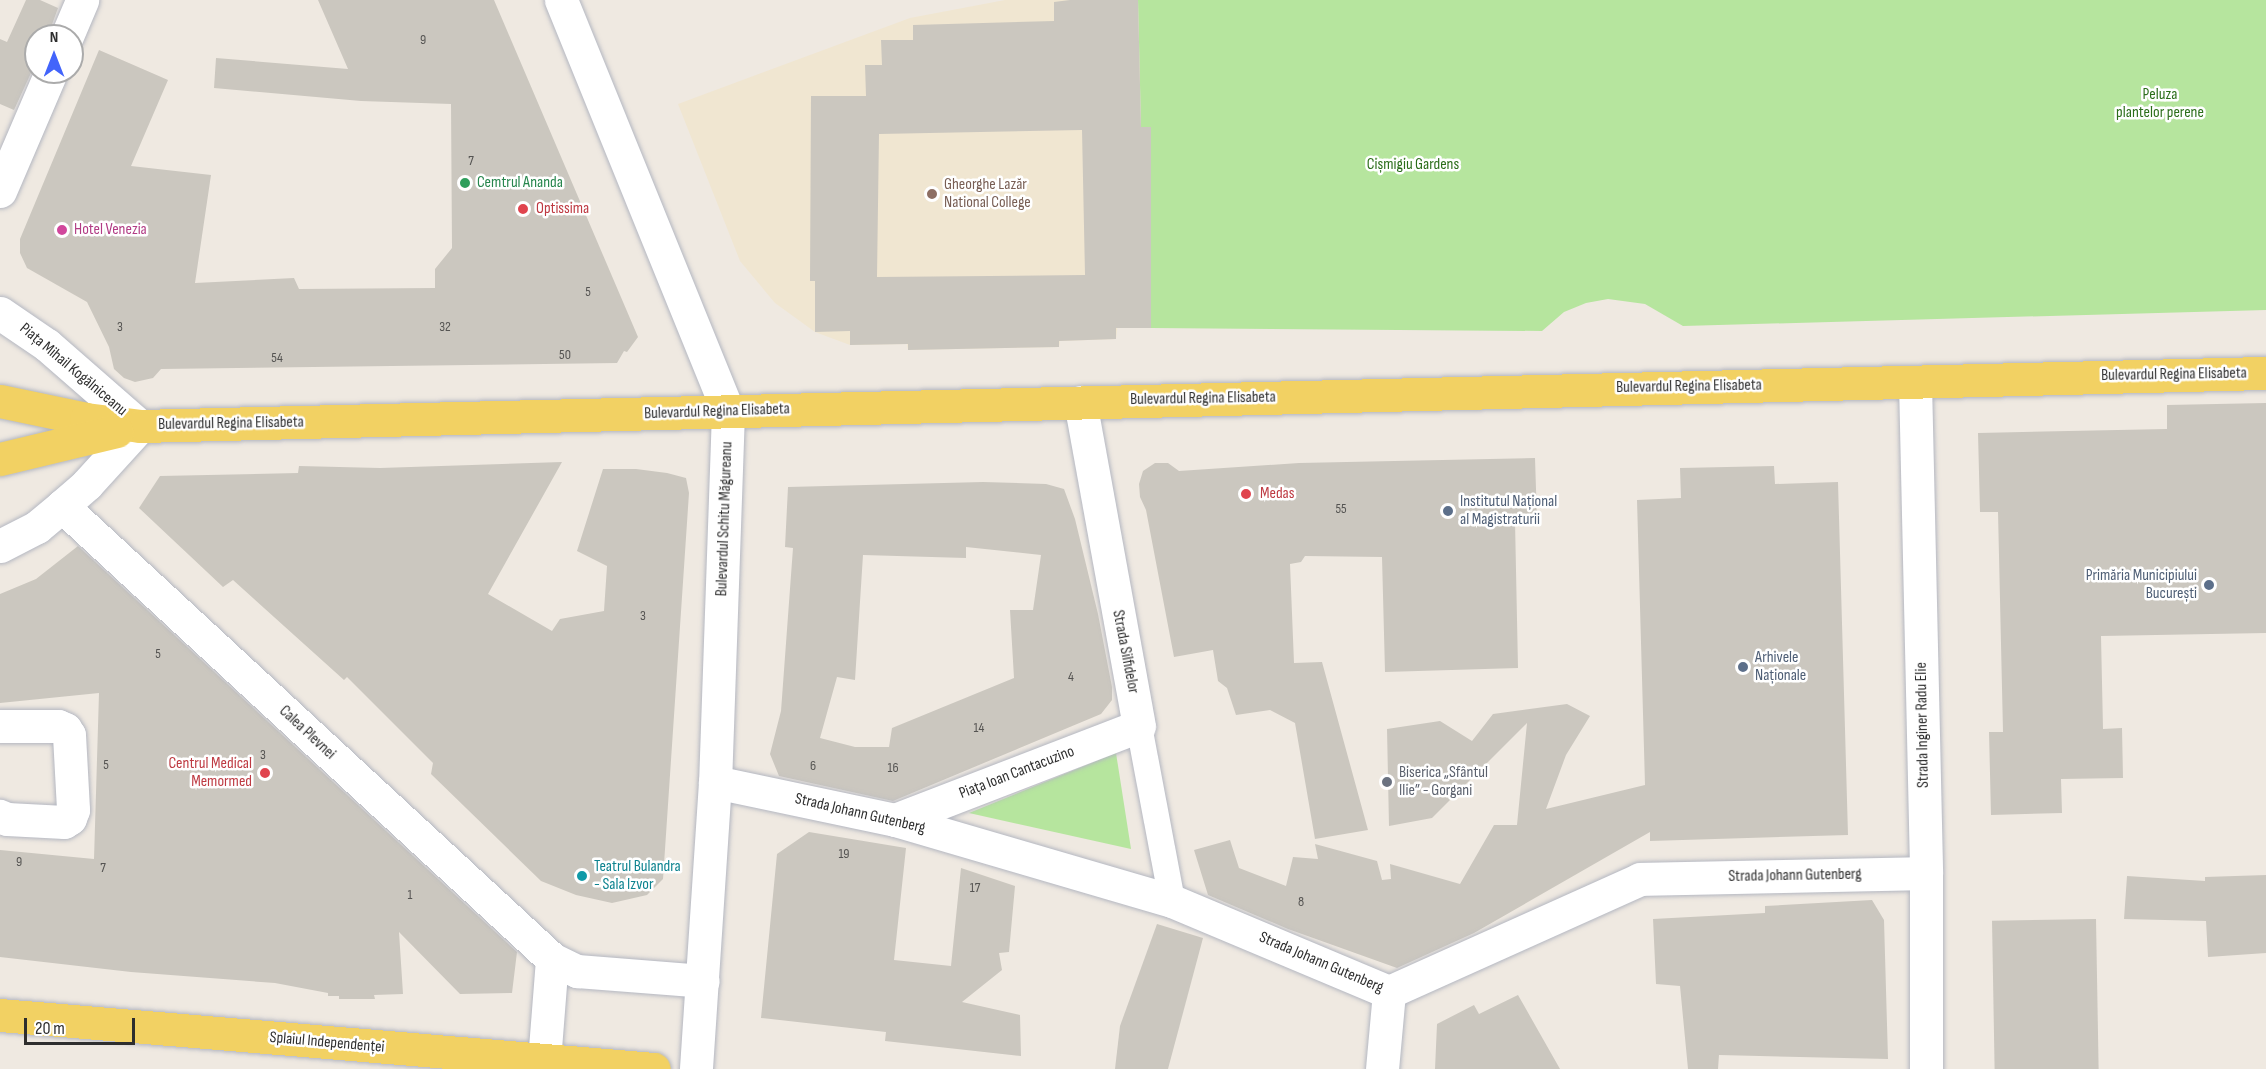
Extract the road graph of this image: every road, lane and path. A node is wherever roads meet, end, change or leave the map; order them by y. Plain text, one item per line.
1 (82, 0) edge
2 (561, 0) edge
3 (72, 24) edge
4 (46, 84) edge
5 (0, 192) edge
6 (0, 313) edge
7 (2266, 372) edge
8 (1915, 382) junction
9 (0, 401) edge
10 (1080, 402) junction
11 (728, 412) junction
12 (140, 426) junction
13 (0, 459) edge
14 (62, 506) junction
15 (0, 546) edge
16 (0, 726) edge
17 (1139, 726) junction
18 (714, 782) junction
19 (0, 816) edge
20 (895, 820) junction
21 (1926, 873) junction
22 (1172, 901) junction
23 (552, 959) junction
24 (703, 981) junction
25 (1389, 992) junction
26 (0, 1015) edge
27 (544, 1061) junction
28 (654, 1069) edge
29 (696, 1069) edge
30 (1382, 1069) edge
31 (1926, 1069) edge

1 - 3 street
2 - 11 street, Bulevardul Schitu Măgureanu
4 - 5 street
6 - 12 street, Piața Mihail Kogălniceanu
7 - 8 main road, Bulevardul Regina Elisabeta
8 - 10 main road, Bulevardul Regina Elisabeta
8 - 21 street, Strada Inginer Radu Elie
9 - 12 main road
10 - 11 main road, Bulevardul Regina Elisabeta
10 - 17 street, Strada Silfidelor
11 - 12 main road, Bulevardul Regina Elisabeta
11 - 18 street, Bulevardul Schitu Măgureanu
12 - 13 main road
12 - 14 street, Piața Mihail Kogălniceanu
14 - 15 street, Piața Mihail Kogălniceanu
14 - 23 street, Calea Plevnei
16 - 19 street
17 - 20 street, Piața Ioan Cantacuzino
17 - 22 street, Strada Silfidelor
18 - 20 street, Strada Johann Gutenberg
18 - 24 street, Bulevardul Schitu Măgureanu
20 - 22 street, Strada Johann Gutenberg
21 - 25 street, Strada Johann Gutenberg
21 - 31 street, Strada Inginer Radu Elie
22 - 25 street, Strada Johann Gutenberg
23 - 24 street, Calea Plevnei
23 - 27 street
24 - 29 street, Bulevardul Schitu Măgureanu
25 - 30 street
26 - 27 main road, Splaiul Independenței
27 - 28 main road, Splaiul Independenței

